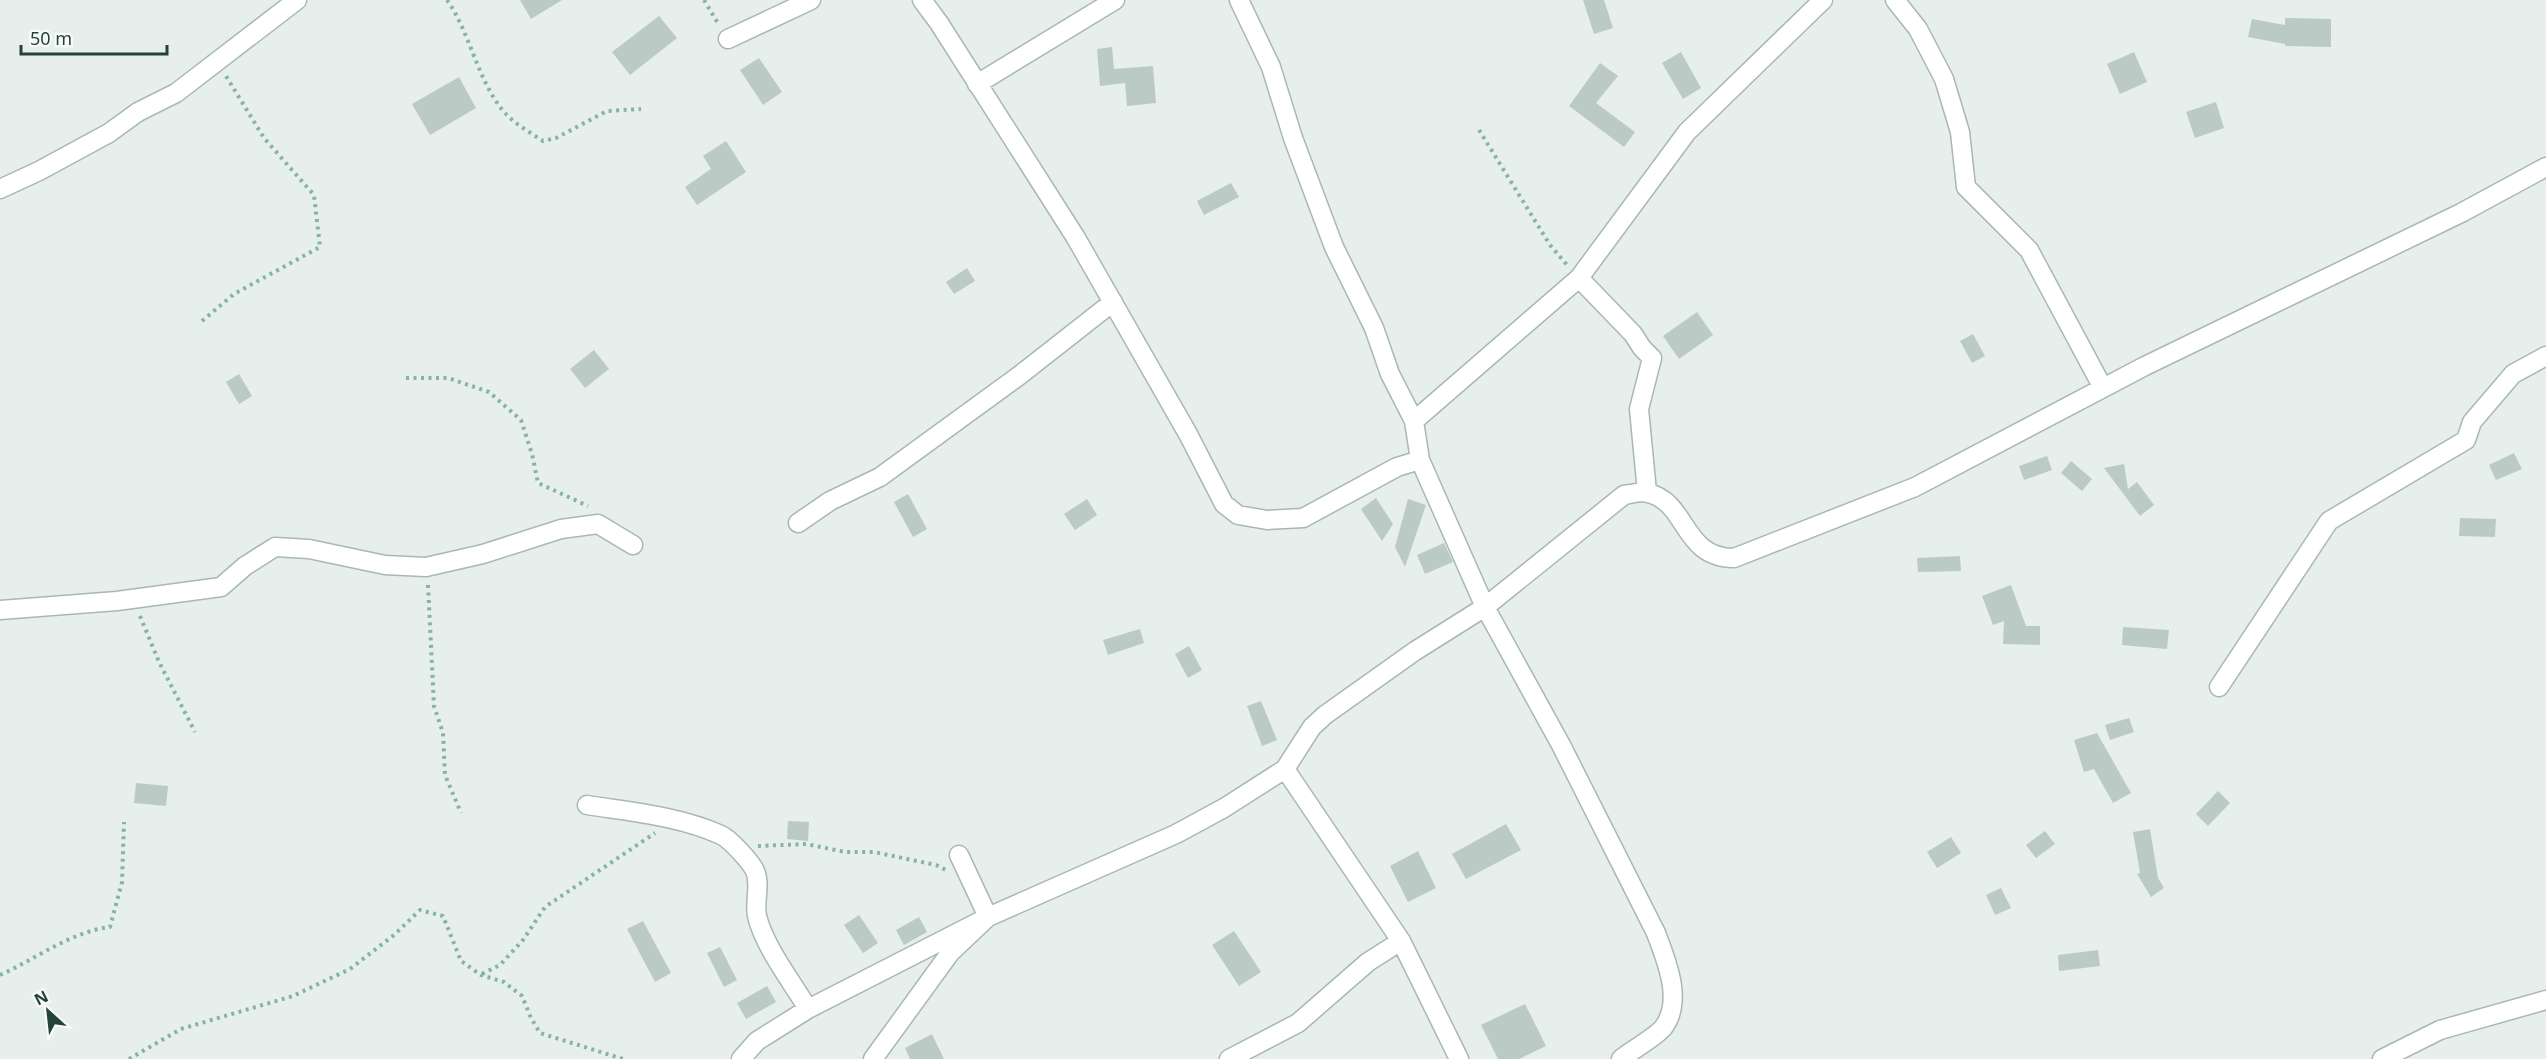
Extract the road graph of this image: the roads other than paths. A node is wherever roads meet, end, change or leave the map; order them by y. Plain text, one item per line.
1 (297, 0) edge
2 (811, 0) edge
3 (922, 0) edge
4 (1115, 0) edge
5 (1239, 0) edge
6 (1823, 0) edge
7 (1896, 0) edge
8 (728, 39) road end
9 (977, 84) junction
10 (2546, 167) edge
11 (0, 189) edge
12 (1579, 278) junction
13 (1113, 302) junction
14 (2546, 356) edge
15 (2103, 388) junction
16 (1414, 421) junction
17 (1420, 460) junction
18 (1647, 492) junction
19 (798, 523) dead end
20 (633, 545) dead end
21 (1485, 607) junction
22 (0, 610) edge
23 (2218, 687) dead end
24 (1285, 769) junction
25 (587, 805) dead end
26 (959, 855) dead end
27 (988, 917) junction
28 (1401, 941) junction
29 (2546, 1000) edge
30 (808, 1009) junction
31 (741, 1059) edge
32 (873, 1059) edge
33 (1228, 1059) edge
34 (1460, 1059) edge
35 (1621, 1059) edge
36 (2382, 1059) edge

1 - 11 street
2 - 8 street
3 - 9 street
4 - 9 street
5 - 16 street
6 - 12 street
7 - 15 street
9 - 13 street
10 - 15 street
12 - 16 street
12 - 18 street
13 - 17 street
13 - 19 street
14 - 23 street
15 - 18 street
16 - 17 street
17 - 21 street
18 - 21 street
20 - 22 street
21 - 24 street
21 - 35 street
24 - 27 street
24 - 28 street
25 - 30 street
26 - 27 street
27 - 30 street
27 - 32 street
28 - 33 street
28 - 34 street
29 - 36 street
30 - 31 street

